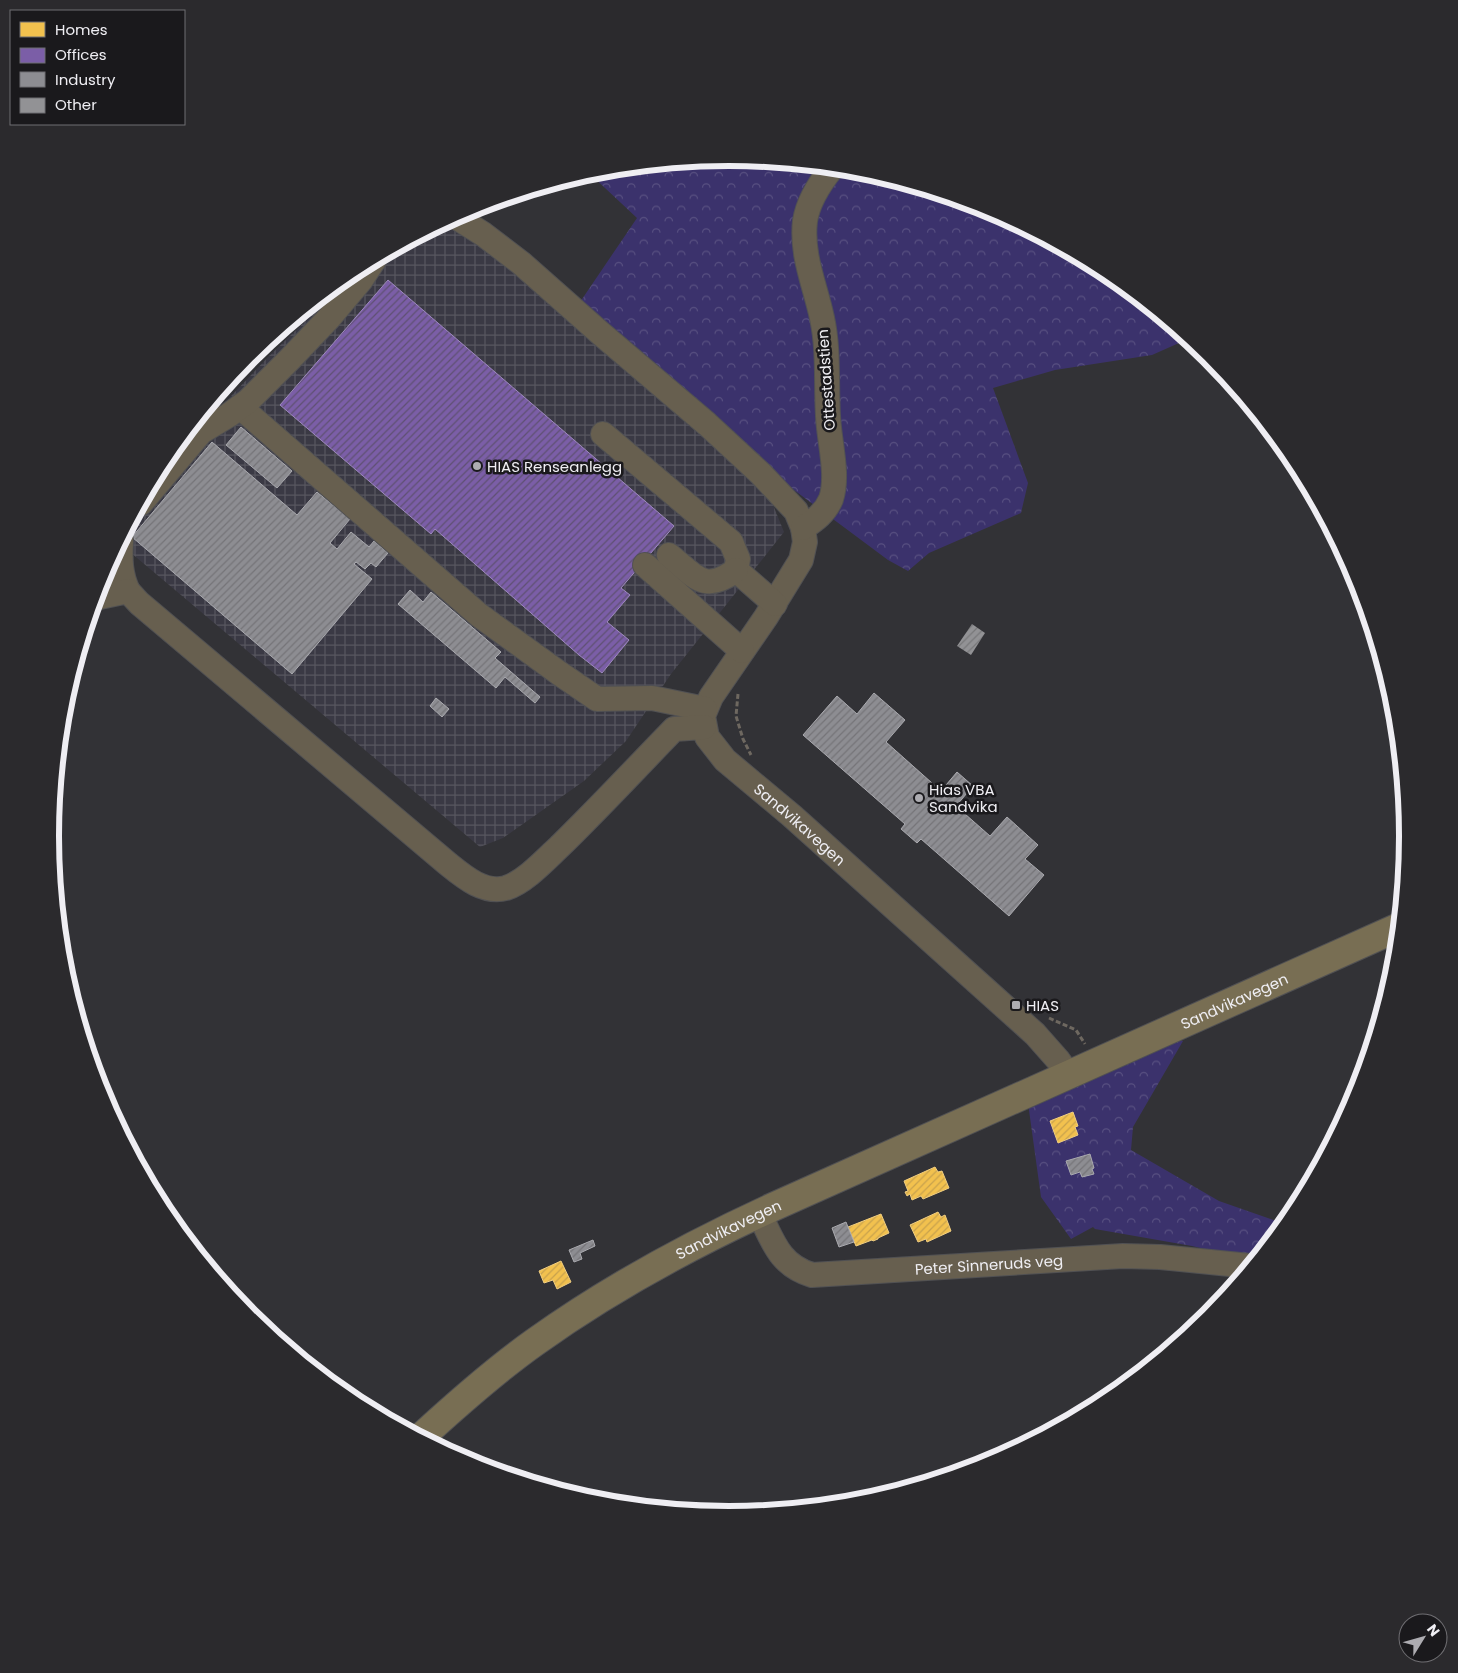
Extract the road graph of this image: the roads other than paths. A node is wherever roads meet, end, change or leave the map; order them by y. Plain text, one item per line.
1 (828, 174) edge
2 (464, 221) edge
3 (365, 274) edge
4 (240, 407) junction
5 (603, 434) dead end
6 (165, 475) edge
7 (802, 528) junction
8 (669, 555) dead end
9 (120, 558) edge
10 (646, 565) dead end
11 (736, 570) junction
12 (128, 590) junction
13 (104, 596) edge
14 (775, 604) junction
15 (742, 651) junction
16 (705, 718) junction
17 (1393, 930) edge
18 (1068, 1074) junction
19 (759, 1213) junction
20 (1244, 1265) edge
21 (425, 1434) edge

1 - 7 street, Ottestadstien
2 - 7 street
3 - 4 street
4 - 6 street
4 - 16 street
5 - 11 street
7 - 14 street
8 - 11 street
9 - 12 street
10 - 15 street
11 - 14 street
12 - 13 street
12 - 16 street
14 - 15 street
15 - 16 street
16 - 18 street, Sandvikavegen
17 - 18 main road, Sandvikavegen
18 - 19 main road, Sandvikavegen
19 - 20 street, Peter Sinneruds veg
19 - 21 main road, Sandvikavegen

